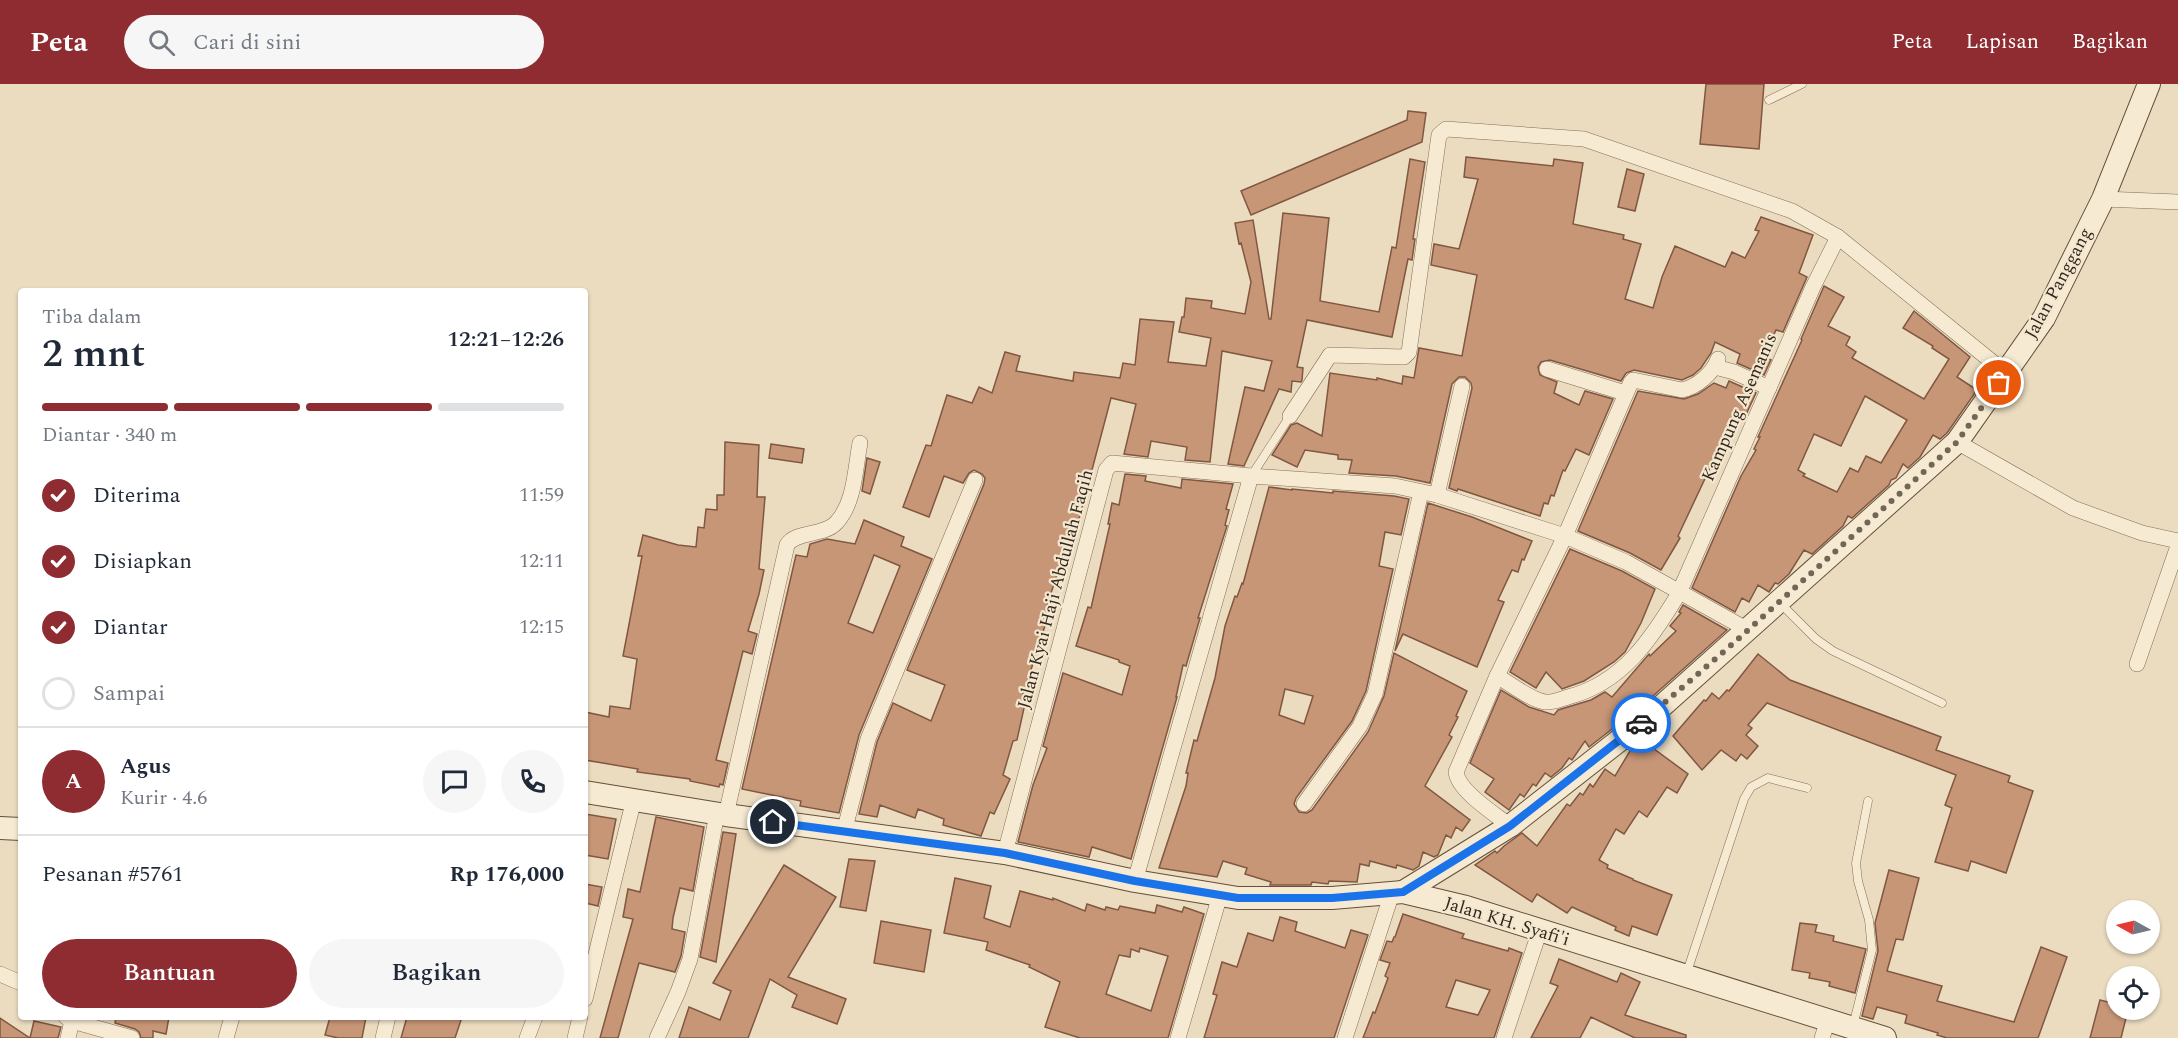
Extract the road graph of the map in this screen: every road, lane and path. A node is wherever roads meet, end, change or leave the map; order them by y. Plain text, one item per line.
1 (1802, 84) edge
2 (2149, 84) edge
3 (1769, 100) dead end
4 (2103, 199) junction
5 (2178, 202) edge
6 (1838, 237) junction
7 (1547, 369) dead end
8 (2006, 373) junction
9 (1462, 386) dead end
10 (1769, 388) junction
11 (1625, 393) junction
12 (1290, 416) joint
13 (1957, 442) junction
14 (860, 443) dead end
15 (1251, 476) junction
16 (975, 480) dead end
17 (1420, 492) junction
18 (1437, 495) junction
19 (1565, 536) junction
20 (2178, 541) edge
21 (2178, 546) edge
22 (1679, 593) junction
23 (1779, 602) junction
24 (1748, 630) junction
25 (2138, 664) dead end
26 (1497, 676) junction
27 (1942, 703) dead end
28 (1807, 788) dead end
29 (588, 792) edge
30 (634, 800) junction
31 (1868, 801) dead end
32 (1304, 804) dead end
33 (722, 814) junction
34 (1510, 826) junction
35 (844, 832) junction
36 (1005, 853) junction
37 (1135, 881) junction
38 (1398, 893) junction
39 (1220, 895) junction
40 (1540, 930) junction
41 (0, 974) edge
42 (1686, 977) junction
43 (18, 982) edge
44 (588, 987) edge
45 (69, 1020) edge
46 (72, 1020) edge
47 (231, 1020) edge
48 (387, 1020) edge
49 (534, 1020) edge
50 (579, 1020) edge
51 (1852, 1028) junction
52 (1825, 1029) edge
53 (68, 1038) edge
54 (132, 1038) edge
55 (226, 1038) edge
56 (383, 1038) edge
57 (527, 1038) edge
58 (575, 1038) edge
59 (657, 1038) edge
60 (1178, 1038) edge
61 (1345, 1038) edge
62 (1504, 1038) edge
63 (1885, 1038) edge

1 - 3 lane
2 - 4 main road, Jalan Panggang
4 - 5 street
4 - 8 main road, Jalan Panggang
6 - 8 street
6 - 10 street, Kampung Asemanis
6 - 12 street
7 - 11 street
8 - 13 main road, Jalan Panggang
9 - 18 street
10 - 11 street
10 - 22 street, Kampung Asemanis
11 - 19 street
12 - 15 lane
13 - 20 street
13 - 23 main road, Jalan Panggang
14 - 33 street
15 - 17 street, Jalan Kyai Haji Abdullah Faqih
15 - 36 street, Jalan Kyai Haji Abdullah Faqih
15 - 37 street
16 - 35 street
17 - 18 street, Jalan Kyai Haji Abdullah Faqih
17 - 32 street
18 - 19 street, Jalan Kyai Haji Abdullah Faqih
19 - 22 street, Jalan Kyai Haji Abdullah Faqih
19 - 26 street
21 - 25 street
22 - 24 street, Jalan Kyai Haji Abdullah Faqih
22 - 26 street, Kampung Asemanis
23 - 24 main road, Jalan Panggang
23 - 27 lane
24 - 34 main road, Jalan Panggang
26 - 34 street
28 - 42 lane
29 - 30 main road, Jalan KH. Syafi'i
30 - 33 main road, Jalan KH. Syafi'i
30 - 44 street
31 - 51 lane
33 - 35 main road, Jalan KH. Syafi'i
33 - 59 street
34 - 38 main road, Jalan Panggang
35 - 36 main road, Jalan KH. Syafi'i
36 - 37 main road, Jalan KH. Syafi'i
37 - 39 main road, Jalan KH. Syafi'i
38 - 39 main road, Jalan KH. Syafi'i
38 - 40 main road, Jalan KH. Syafi'i
38 - 61 street
39 - 60 street
40 - 42 main road, Jalan KH. Syafi'i
40 - 62 street
41 - 43 street
42 - 52 main road, Jalan KH. Syafi'i
45 - 53 street
46 - 54 street
47 - 55 street
48 - 56 street
49 - 57 street
50 - 58 street
51 - 52 main road, Jalan KH. Syafi'i
51 - 63 main road, Jalan KH. Syafi'i

